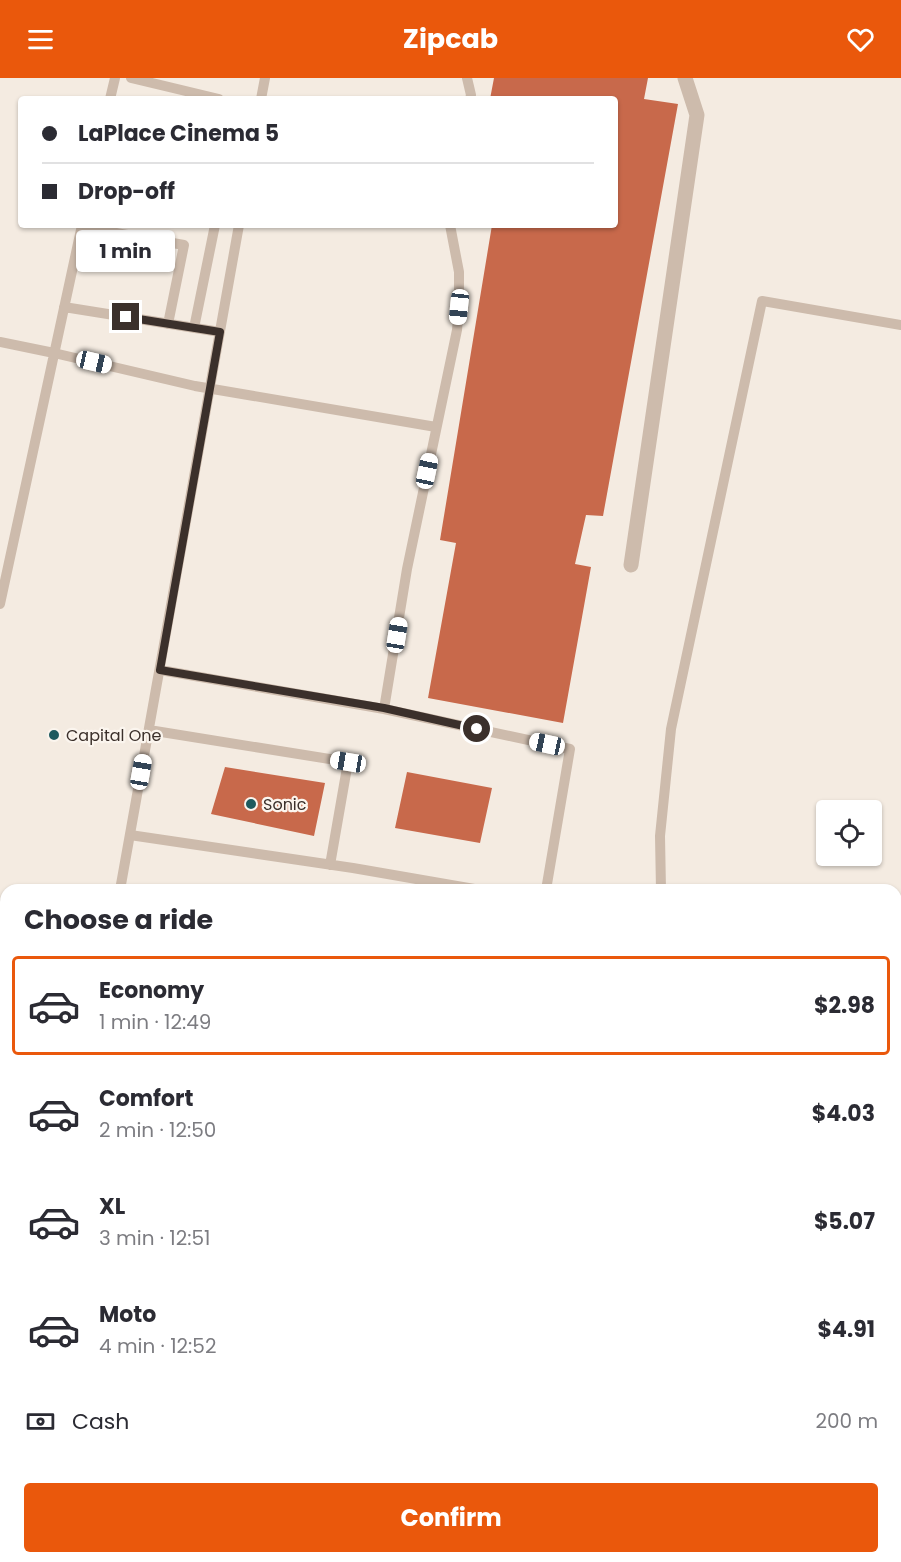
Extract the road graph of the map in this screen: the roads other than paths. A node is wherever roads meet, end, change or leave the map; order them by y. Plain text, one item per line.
1 (115, 78) edge
2 (131, 78) edge
3 (265, 78) edge
4 (467, 78) edge
5 (685, 78) edge
6 (111, 96) edge
7 (206, 96) edge
8 (262, 96) edge
9 (471, 96) edge
10 (82, 228) edge
11 (93, 228) edge
12 (213, 228) edge
13 (238, 228) edge
14 (451, 228) edge
15 (63, 308) junction
16 (168, 324) junction
17 (901, 325) edge
18 (195, 328) junction
19 (220, 332) junction
20 (0, 342) edge
21 (54, 352) junction
22 (210, 388) junction
23 (436, 428) junction
24 (631, 565) dead end
25 (0, 604) edge
26 (160, 670) junction
27 (384, 708) junction
28 (149, 730) junction
29 (130, 835) junction
30 (330, 865) junction
31 (121, 884) edge
32 (444, 884) edge
33 (547, 884) edge
34 (661, 884) edge

1 - 6 lane
2 - 7 lane
3 - 8 lane
4 - 9 lane
5 - 24 street
10 - 15 lane
11 - 16 lane
12 - 18 lane
13 - 19 lane
14 - 23 lane
15 - 16 lane
15 - 21 lane
16 - 18 lane
17 - 34 lane
18 - 19 lane
19 - 22 lane
20 - 21 lane
21 - 22 lane
21 - 25 lane
22 - 23 lane
22 - 26 lane
23 - 27 lane
26 - 27 lane
26 - 28 lane
27 - 33 lane
28 - 29 lane
28 - 30 lane
29 - 30 lane
29 - 31 lane
30 - 32 lane

